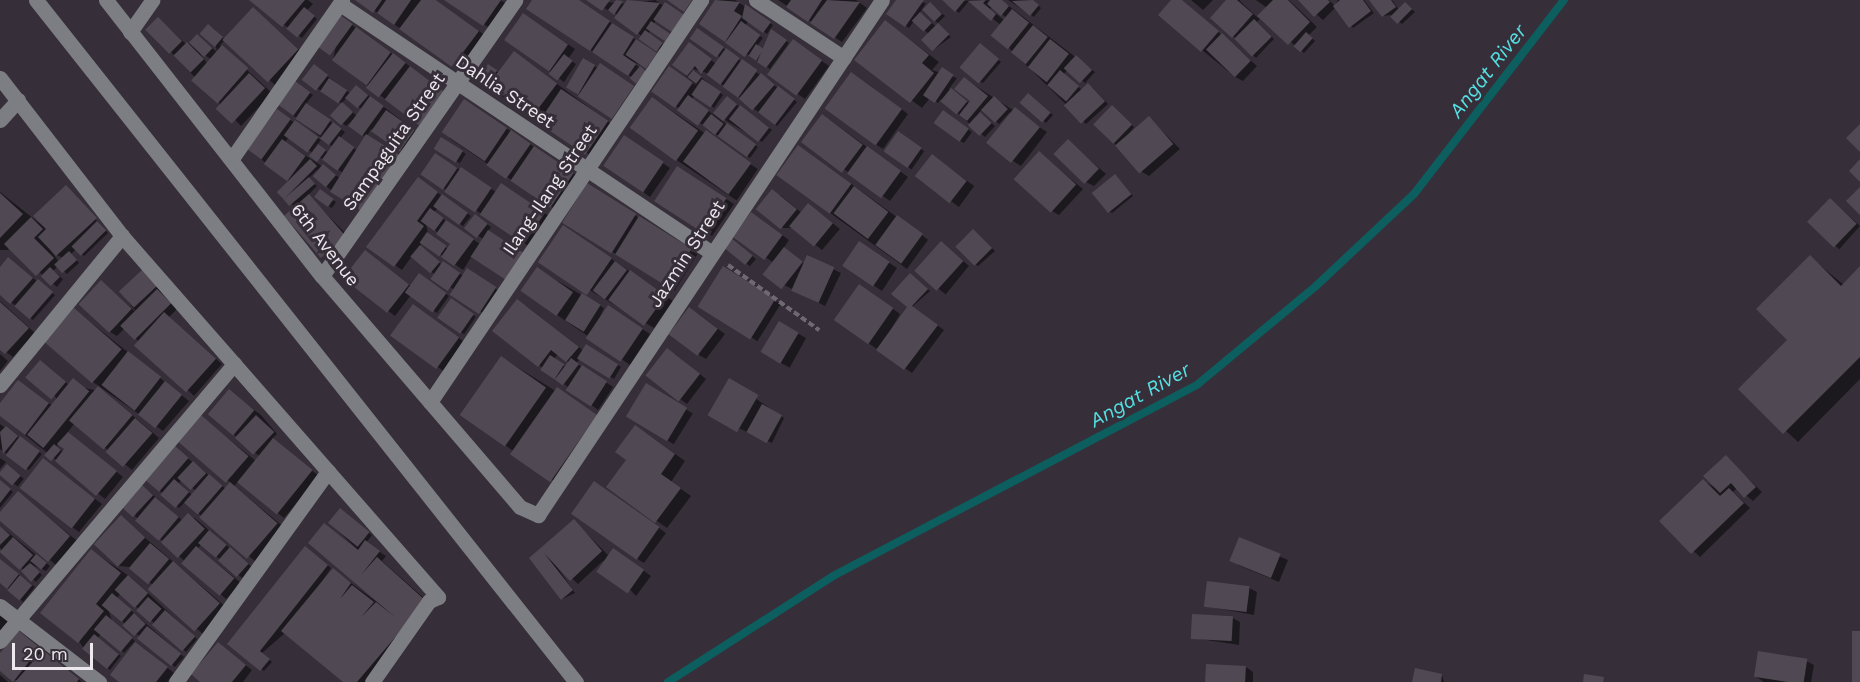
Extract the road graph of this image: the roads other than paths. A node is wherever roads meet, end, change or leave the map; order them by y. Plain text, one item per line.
1 (36, 0) edge
2 (106, 0) edge
3 (152, 0) edge
4 (515, 0) edge
5 (701, 0) edge
6 (756, 0) edge
7 (882, 0) edge
8 (341, 2) edge
9 (130, 32) junction
10 (844, 58) junction
11 (0, 78) edge
12 (459, 85) junction
13 (18, 100) junction
14 (0, 120) edge
15 (233, 157) junction
16 (587, 171) junction
17 (122, 236) junction
18 (710, 252) junction
19 (322, 276) junction
20 (234, 364) junction
21 (0, 384) edge
22 (430, 402) junction
23 (328, 471) junction
24 (520, 507) joint
25 (0, 606) edge
26 (16, 620) junction
27 (0, 640) edge
28 (99, 682) edge
29 (176, 682) edge
30 (372, 682) edge
31 (576, 682) edge

1 - 31 street
2 - 9 street, 6th Avenue
3 - 9 street
4 - 12 street, Sampaguita Street
5 - 16 street, Ilang-Ilang Street
6 - 10 street
7 - 10 street, Jazmin Street
8 - 12 street, Dahlia Street
8 - 15 street
9 - 15 street, 6th Avenue
10 - 18 street, Jazmin Street
11 - 13 street
12 - 16 street, Dahlia Street
12 - 19 street, Sampaguita Street
13 - 14 street
13 - 17 street
15 - 19 street, 6th Avenue
16 - 18 street, Dahlia Street
16 - 22 street, Ilang-Ilang Street
17 - 20 street
17 - 21 street
18 - 24 street, Jazmin Street
19 - 22 street, 6th Avenue
20 - 23 street
20 - 26 street
22 - 24 street, 6th Avenue
23 - 29 street
23 - 30 street
25 - 26 street
26 - 27 street
26 - 28 street

